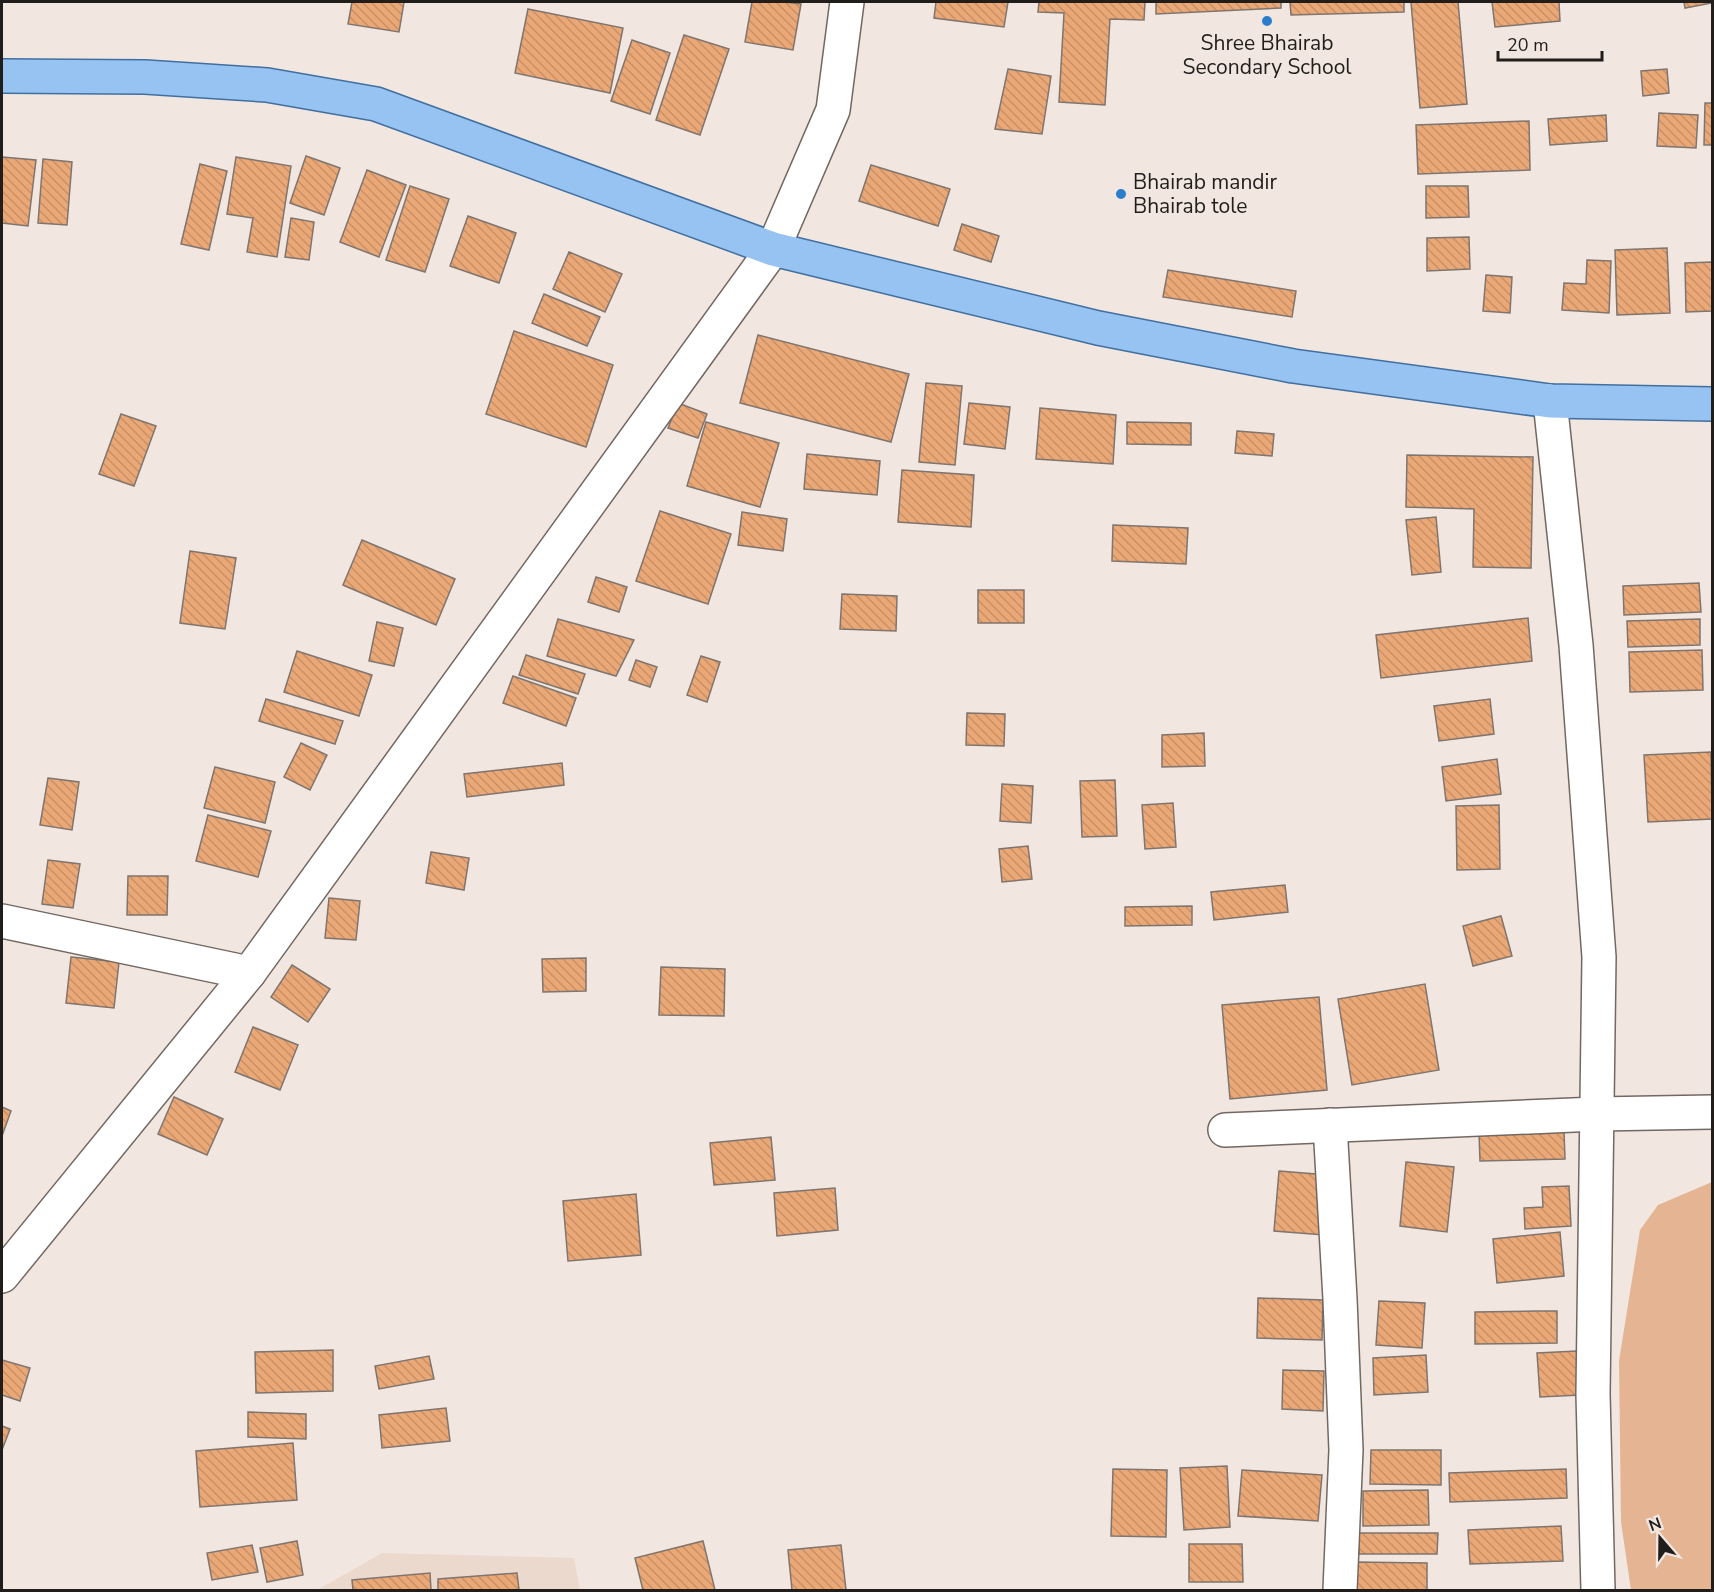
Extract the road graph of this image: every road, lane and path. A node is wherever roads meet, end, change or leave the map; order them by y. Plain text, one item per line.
1 (847, 2) edge
2 (2, 76) edge
3 (773, 249) junction
4 (1551, 401) junction
5 (1713, 404) edge
6 (2, 921) edge
7 (249, 973) junction
8 (1713, 1112) edge
9 (1597, 1114) junction
10 (1330, 1125) junction
11 (1225, 1130) dead end
12 (2, 1276) edge
13 (1340, 1590) edge
14 (1598, 1590) edge

1 - 3 street
2 - 3 main road
3 - 4 main road
3 - 7 street
4 - 5 main road
4 - 9 street
6 - 7 street
7 - 12 street
8 - 9 street
9 - 10 street
9 - 14 street
10 - 11 street
10 - 13 street

